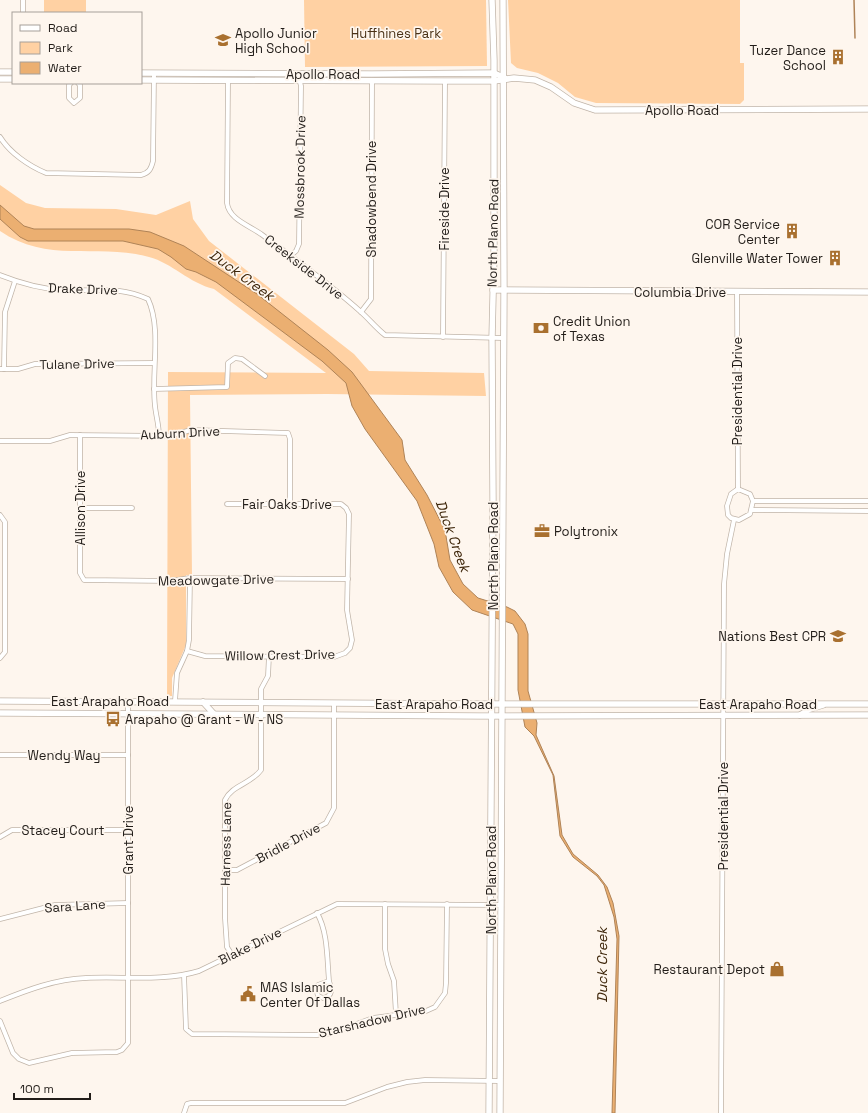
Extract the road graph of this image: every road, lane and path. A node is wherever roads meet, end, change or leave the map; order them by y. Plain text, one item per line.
1 (23, 0) edge
2 (492, 0) edge
3 (503, 0) edge
4 (23, 12) edge
5 (0, 72) edge
6 (12, 72) edge
7 (142, 73) edge
8 (154, 73) junction
9 (494, 73) junction
10 (298, 74) junction
11 (505, 78) junction
12 (0, 79) edge
13 (12, 79) edge
14 (142, 80) edge
15 (154, 80) junction
16 (228, 81) junction
17 (494, 81) junction
18 (300, 82) junction
19 (372, 82) junction
20 (444, 82) junction
21 (70, 84) edge
22 (79, 84) edge
23 (868, 110) edge
24 (0, 137) edge
25 (494, 173) junction
26 (504, 174) junction
27 (290, 256) junction
28 (0, 275) edge
29 (15, 281) junction
30 (493, 290) junction
31 (504, 290) junction
32 (737, 292) junction
33 (868, 292) edge
34 (361, 312) junction
35 (443, 337) junction
36 (492, 338) junction
37 (503, 338) junction
38 (154, 363) junction
39 (2, 369) edge
40 (265, 376) dead end
41 (154, 389) junction
42 (492, 399) junction
43 (503, 399) junction
44 (80, 435) junction
45 (159, 436) junction
46 (0, 441) edge
47 (738, 489) junction
48 (753, 501) junction
49 (788, 501) junction
50 (820, 501) junction
51 (868, 501) edge
52 (227, 504) dead end
53 (290, 504) junction
54 (80, 508) junction
55 (132, 508) dead end
56 (346, 508) joint
57 (752, 510) junction
58 (788, 510) junction
59 (820, 510) junction
60 (868, 511) edge
61 (0, 515) edge
62 (734, 520) junction
63 (190, 578) junction
64 (84, 580) joint
65 (348, 580) junction
66 (2, 587) edge
67 (187, 651) junction
68 (269, 656) junction
69 (0, 658) edge
70 (0, 701) edge
71 (175, 701) junction
72 (128, 702) junction
73 (203, 702) junction
74 (261, 703) junction
75 (334, 703) junction
76 (490, 704) junction
77 (502, 704) junction
78 (723, 704) junction
79 (825, 704) junction
80 (868, 704) edge
81 (0, 713) edge
82 (128, 714) junction
83 (214, 714) junction
84 (261, 714) junction
85 (334, 715) junction
86 (868, 715) edge
87 (490, 716) junction
88 (502, 716) junction
89 (723, 716) junction
90 (799, 716) junction
91 (0, 755) edge
92 (128, 755) junction
93 (128, 830) junction
94 (0, 837) edge
95 (225, 870) junction
96 (128, 904) junction
97 (385, 904) junction
98 (447, 904) junction
99 (491, 905) junction
100 (500, 905) junction
101 (316, 913) junction
102 (0, 919) edge
103 (232, 955) junction
104 (184, 975) junction
105 (128, 978) junction
106 (329, 981) junction
107 (0, 1001) edge
108 (490, 1002) junction
109 (500, 1002) junction
110 (396, 1014) junction
111 (0, 1021) edge
112 (489, 1080) junction
113 (499, 1081) junction
114 (184, 1112) edge
115 (489, 1113) edge
116 (500, 1113) edge
117 (721, 1113) edge

1 - 4 street
2 - 9 main road, North Plano Road
3 - 11 main road, North Plano Road
5 - 6 main road
7 - 8 main road, Apollo Road
8 - 10 main road, Apollo Road
8 - 15 street
9 - 10 main road, Apollo Road
9 - 11 main road, Apollo Road
9 - 17 main road, North Plano Road
10 - 18 street, Mossbrook Drive
11 - 17 main road, Apollo Road
11 - 23 main road, Apollo Road
11 - 26 main road, North Plano Road
12 - 13 main road
14 - 15 main road, Apollo Road
15 - 16 main road, Apollo Road
15 - 24 street
16 - 18 main road, Apollo Road
16 - 27 street, Creekside Drive
17 - 20 main road, Apollo Road
17 - 25 main road, North Plano Road
18 - 19 main road, Apollo Road
18 - 27 street, Mossbrook Drive
19 - 20 main road, Apollo Road
19 - 34 street, Shadowbend Drive
20 - 35 street, Fireside Drive
21 - 22 street
25 - 26 main road
25 - 30 main road, North Plano Road
26 - 31 main road, North Plano Road
27 - 34 street, Creekside Drive
28 - 29 street, Drake Drive
29 - 38 street, Drake Drive
29 - 39 street
30 - 31 main road, Columbia Drive
30 - 36 main road, North Plano Road
31 - 32 main road, Columbia Drive
31 - 37 main road, North Plano Road
32 - 33 main road, Columbia Drive
32 - 47 street, Presidential Drive
34 - 35 street, Creekside Drive
35 - 36 street, Creekside Drive
36 - 37 street, Creekside Drive
36 - 42 main road, North Plano Road
37 - 43 main road, North Plano Road
38 - 39 street, Tulane Drive
38 - 41 street, Drake Drive
40 - 41 street
41 - 45 street, Drake Drive
42 - 43 main road
42 - 76 main road, North Plano Road
43 - 77 main road, North Plano Road
44 - 45 street, Auburn Drive
44 - 46 street, Auburn Drive
44 - 54 street, Allison Drive
45 - 53 street, Auburn Drive
47 - 48 street
47 - 62 street
48 - 49 street
48 - 57 street
49 - 50 street
49 - 58 street
50 - 51 street
50 - 59 street
52 - 53 street, Fair Oaks Drive
53 - 56 street, Fair Oaks Drive
54 - 55 street
54 - 64 street, Allison Drive
56 - 65 street, Willow Crest Drive
57 - 58 street
57 - 62 street
58 - 59 street
59 - 60 street
61 - 66 street
62 - 78 street, Presidential Drive
63 - 64 street, Meadowgate Drive
63 - 65 street, Meadowgate Drive
63 - 67 street
65 - 68 street, Willow Crest Drive
66 - 69 street
67 - 68 street, Willow Crest Drive
67 - 71 street
68 - 74 street, Harness Lane
70 - 72 main road, East Arapaho Road
71 - 72 main road, East Arapaho Road
71 - 73 main road, East Arapaho Road
72 - 82 street, Grant Drive
73 - 74 main road, East Arapaho Road
73 - 83 main road
74 - 75 main road, East Arapaho Road
74 - 84 street, Harness Lane
75 - 76 main road, East Arapaho Road
75 - 85 street, Bridle Drive
76 - 77 main road, East Arapaho Road
76 - 87 main road, North Plano Road
77 - 78 main road, East Arapaho Road
77 - 88 main road, North Plano Road
78 - 79 main road, East Arapaho Road
78 - 89 street, Presidential Drive
79 - 80 main road, East Arapaho Road
79 - 90 main road
81 - 82 main road, East Arapaho Road
82 - 83 main road, East Arapaho Road
82 - 92 street, Grant Drive
83 - 84 main road, East Arapaho Road
84 - 85 main road, East Arapaho Road
84 - 95 street, Harness Lane
85 - 87 main road, East Arapaho Road
85 - 95 street, Bridle Drive
86 - 90 main road, East Arapaho Road
87 - 88 main road, East Arapaho Road
87 - 99 main road, North Plano Road
88 - 89 main road, East Arapaho Road
88 - 100 main road, North Plano Road
89 - 90 main road, East Arapaho Road
89 - 117 street, Presidential Drive
91 - 92 street, Wendy Way
92 - 93 street, Grant Drive
93 - 94 street, Stacey Court
93 - 96 street, Grant Drive
95 - 103 street, Harness Lane
96 - 102 street, Sara Lane
96 - 105 street, Grant Drive
97 - 98 street, Blake Drive
97 - 101 street, Blake Drive
97 - 110 street
98 - 99 street, Blake Drive
98 - 110 street, Starshadow Drive
99 - 100 street, Blake Drive
99 - 108 main road, North Plano Road
100 - 109 main road, North Plano Road
101 - 103 street, Blake Drive
101 - 106 street
103 - 104 street, Blake Drive
104 - 105 street, Blake Drive
104 - 110 street, Starshadow Drive
105 - 107 street, Blake Drive
105 - 111 street, Grant Drive
106 - 106 street
108 - 109 main road
108 - 112 main road, North Plano Road
109 - 113 main road, North Plano Road
112 - 113 street
112 - 114 street
112 - 115 main road, North Plano Road
113 - 116 main road, North Plano Road

